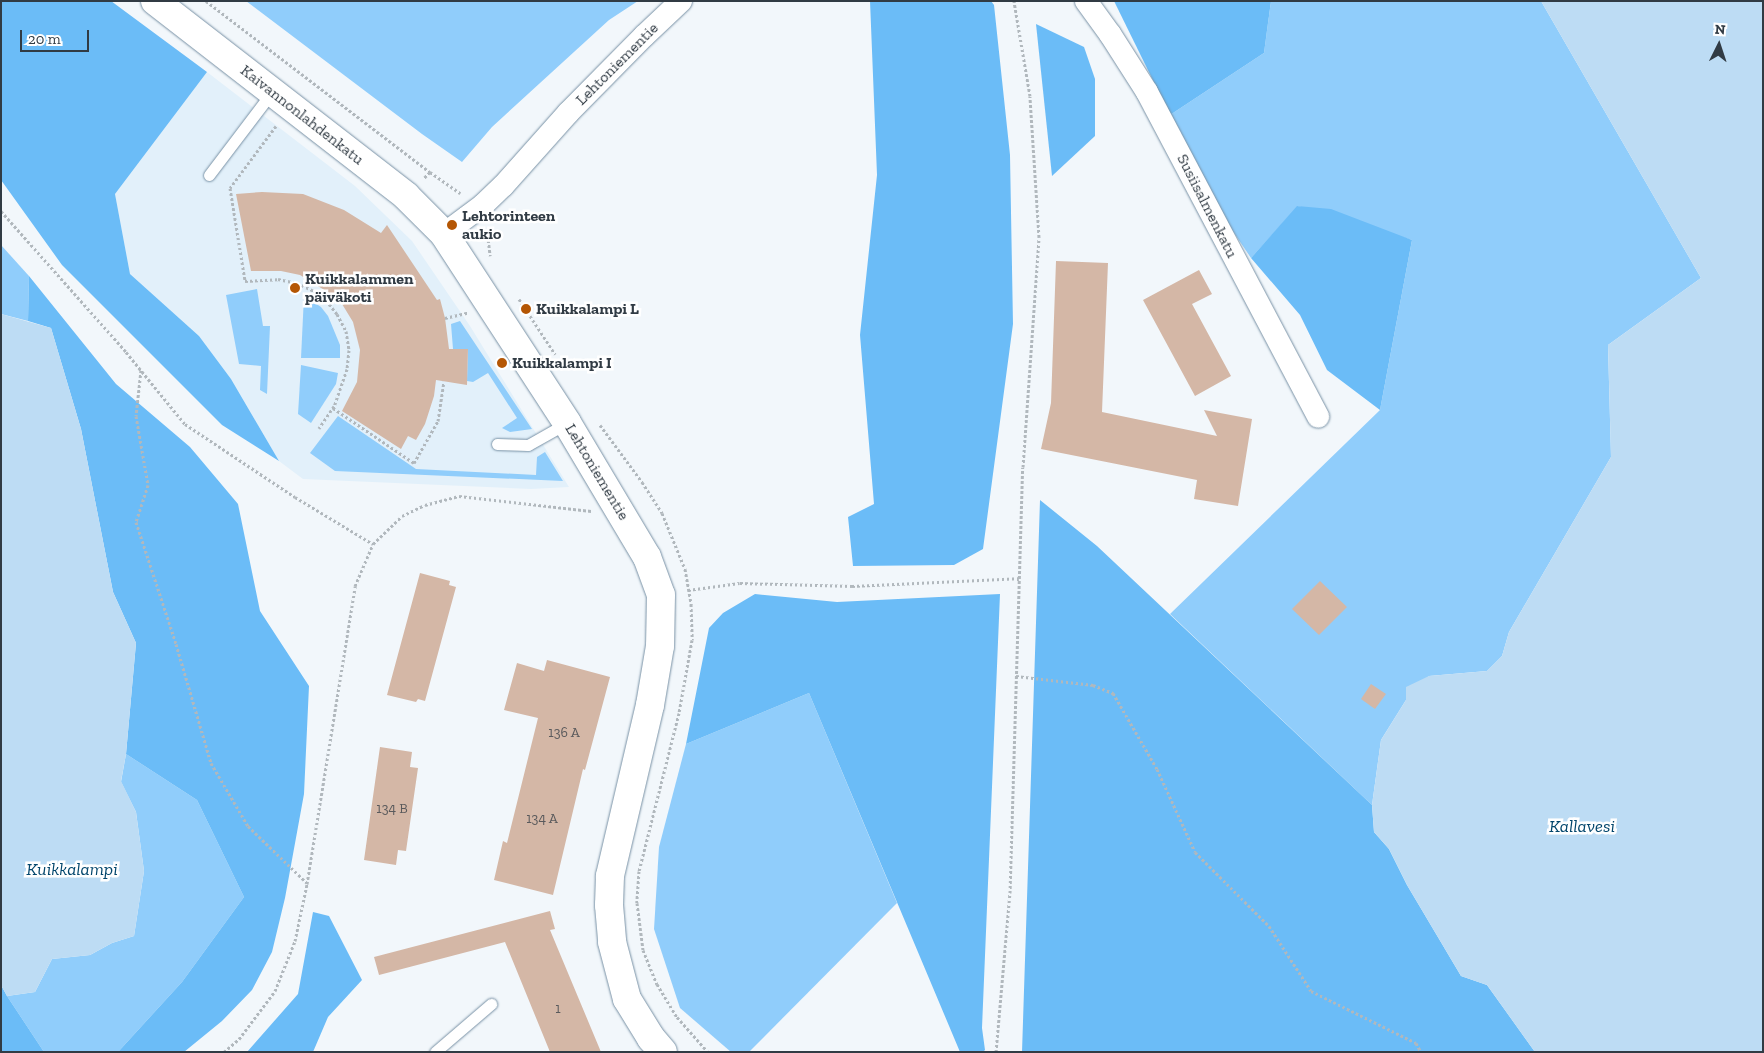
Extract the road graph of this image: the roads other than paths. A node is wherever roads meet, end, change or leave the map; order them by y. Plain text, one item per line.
1 (155, 1) edge
2 (681, 1) edge
3 (1086, 1) edge
4 (272, 92) junction
5 (210, 175) dead end
6 (444, 234) junction
7 (1318, 417) dead end
8 (567, 423) junction
9 (497, 444) dead end
10 (491, 1004) dead end
11 (441, 1050) edge
12 (663, 1052) edge

1 - 4 street, Kaivannonlahdenkatu
2 - 6 street, Lehtoniementie
3 - 7 street, Susiisalmenkatu
4 - 5 lane
4 - 6 street, Kaivannonlahdenkatu
6 - 8 street, Lehtoniementie
8 - 9 lane
8 - 12 street, Lehtoniementie
10 - 11 lane

